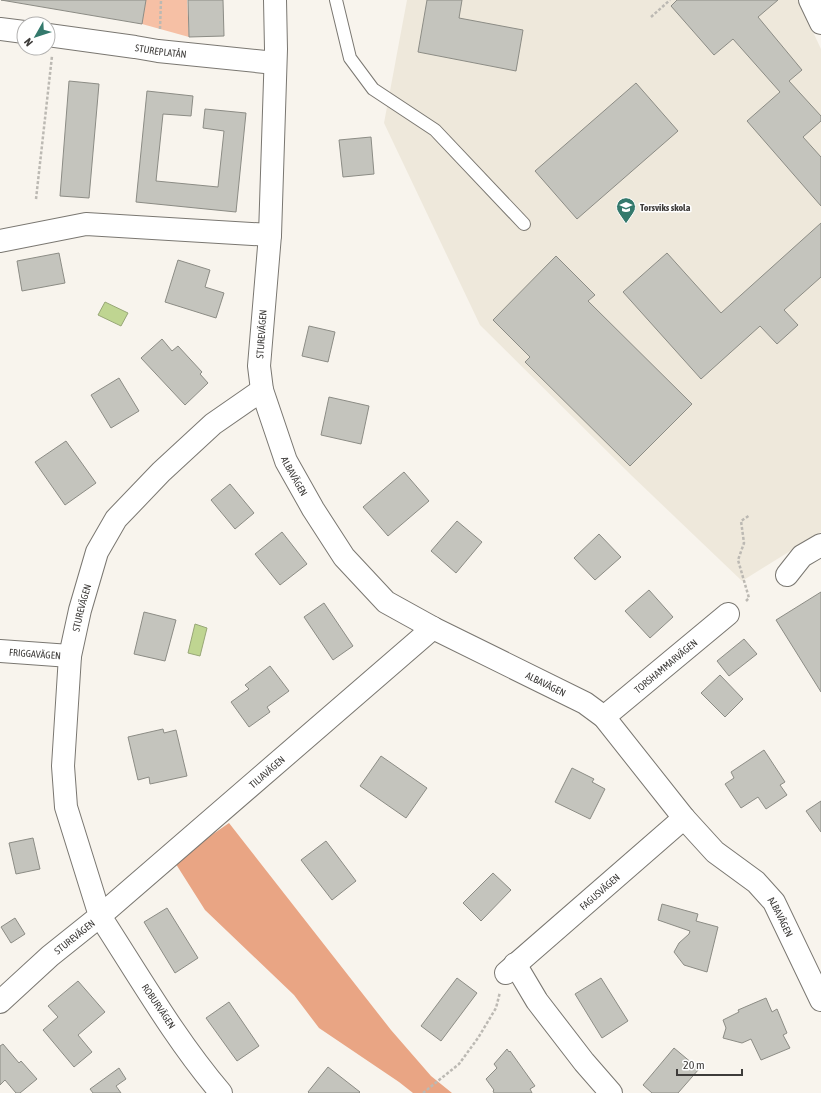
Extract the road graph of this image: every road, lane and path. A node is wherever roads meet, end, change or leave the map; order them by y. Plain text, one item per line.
1 (161, 0) edge
2 (275, 0) edge
3 (336, 0) edge
4 (670, 0) edge
5 (810, 0) edge
6 (651, 17) dead end
7 (821, 23) edge
8 (0, 29) edge
9 (16, 31) edge
10 (160, 31) dead end
11 (56, 37) edge
12 (49, 56) edge
13 (275, 63) junction
14 (36, 199) dead end
15 (524, 224) dead end
16 (270, 235) junction
17 (0, 241) edge
18 (262, 390) junction
19 (750, 515) dead end
20 (821, 544) edge
21 (787, 575) dead end
22 (728, 614) joint
23 (433, 628) junction
24 (0, 651) edge
25 (70, 656) junction
26 (604, 718) junction
27 (684, 818) junction
28 (100, 916) junction
29 (510, 968) junction
30 (821, 1000) edge
31 (0, 1002) edge
32 (221, 1093) edge
33 (423, 1093) edge
34 (611, 1093) edge

1 - 10 path
2 - 13 street, STUREVÄGEN
3 - 15 lane
4 - 6 path
5 - 7 street
8 - 9 street
11 - 13 street, STUREPLATÅN
12 - 14 path
13 - 16 street, STUREVÄGEN
16 - 17 street
16 - 18 street, STUREVÄGEN
18 - 23 street, ALBAVÄGEN
18 - 25 street, STUREVÄGEN
19 - 22 path
20 - 21 street
22 - 26 street, TORSHAMMARVÄGEN
23 - 26 street, ALBAVÄGEN
23 - 28 street, TILIAVÄGEN
24 - 25 street, FRIGGAVÄGEN
25 - 28 street, STUREVÄGEN
26 - 27 street, ALBAVÄGEN
27 - 29 street, FAGUSVÄGEN
27 - 30 street, ALBAVÄGEN
28 - 31 street, STUREVÄGEN
28 - 32 street, ROBURVÄGEN
29 - 33 path
29 - 34 street

